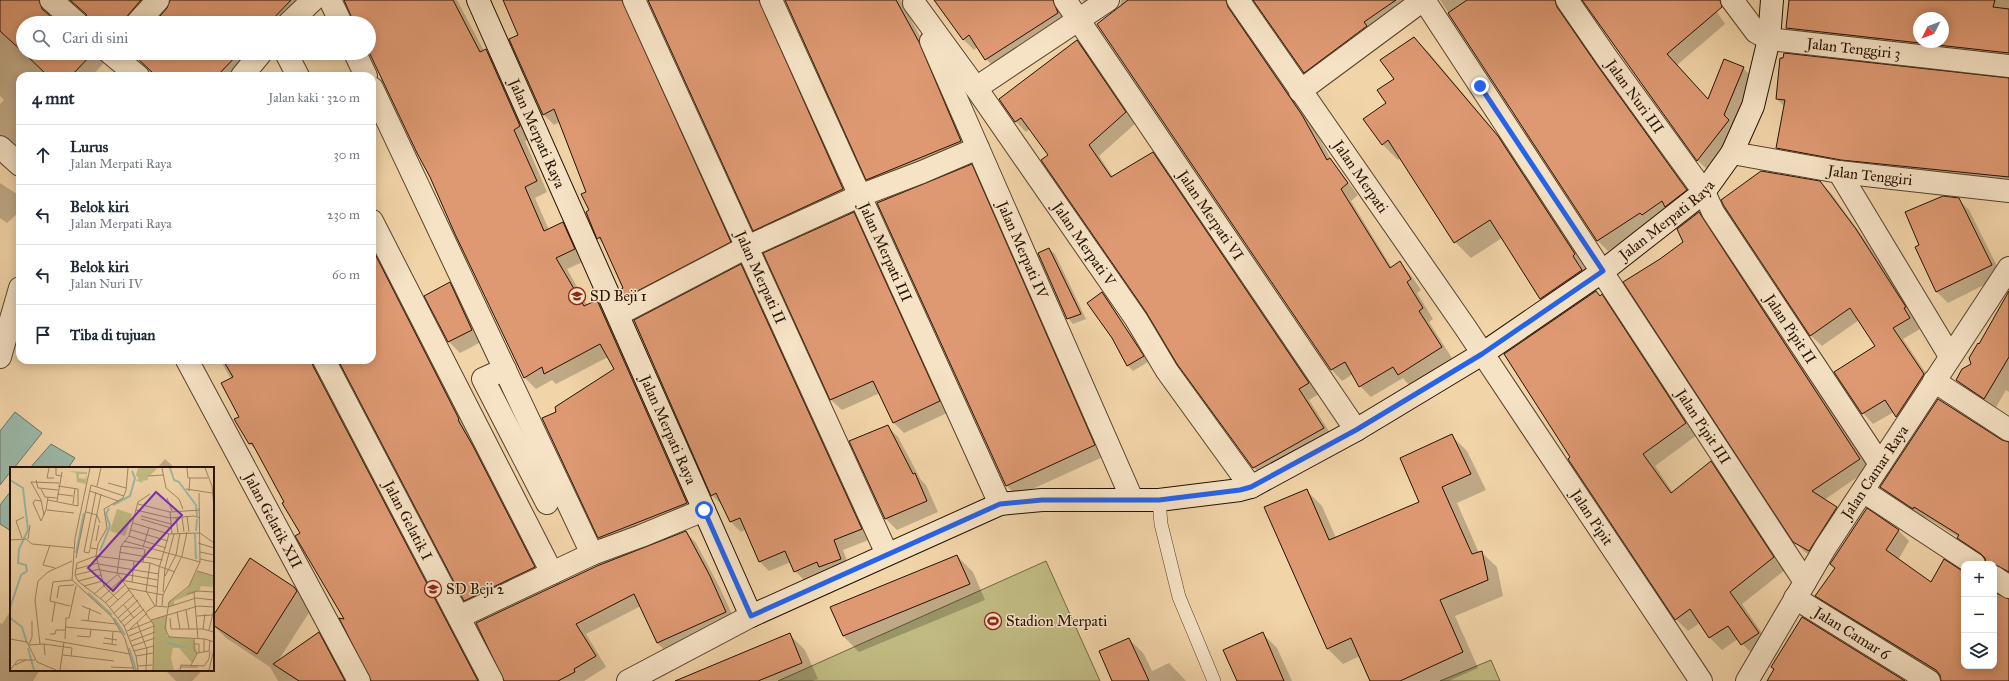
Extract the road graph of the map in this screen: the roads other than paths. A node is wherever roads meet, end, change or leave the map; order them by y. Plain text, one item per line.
1 (52, 0) edge
2 (158, 0) edge
3 (313, 0) edge
4 (330, 0) edge
5 (478, 0) edge
6 (634, 0) edge
7 (771, 0) edge
8 (1065, 0) edge
9 (1108, 0) edge
10 (1238, 0) edge
11 (1424, 0) edge
12 (1568, 0) edge
13 (1732, 0) edge
14 (1772, 0) edge
15 (913, 2) edge
16 (69, 16) edge
17 (143, 16) edge
18 (296, 16) edge
19 (338, 16) edge
20 (1079, 20) junction
21 (1769, 39) junction
22 (119, 60) edge
23 (255, 60) edge
24 (290, 60) edge
25 (358, 60) edge
26 (2009, 66) edge
27 (133, 72) edge
28 (245, 72) edge
29 (296, 72) edge
30 (364, 72) edge
31 (976, 88) junction
32 (1300, 91) junction
33 (376, 96) edge
34 (0, 147) edge
35 (978, 148) junction
36 (1732, 153) junction
37 (16, 161) edge
38 (1839, 172) junction
39 (2009, 191) edge
40 (1704, 192) junction
41 (859, 196) junction
42 (376, 229) edge
43 (747, 247) junction
44 (1603, 271) junction
45 (2006, 280) edge
46 (16, 302) edge
47 (619, 314) junction
48 (1482, 354) junction
49 (1950, 356) junction
50 (0, 357) edge
51 (189, 364) edge
52 (326, 364) edge
53 (505, 369) junction
54 (1934, 381) junction
55 (1356, 430) junction
56 (2009, 430) edge
57 (1880, 464) junction
58 (1251, 487) junction
59 (1863, 491) junction
60 (1132, 499) junction
61 (1159, 500) junction
62 (547, 503) dead end
63 (1000, 504) junction
64 (704, 510) junction
65 (592, 554) junction
66 (887, 554) junction
67 (1969, 561) edge
68 (552, 573) junction
69 (1997, 579) edge
70 (2009, 587) edge
71 (1800, 590) junction
72 (751, 616) junction
73 (459, 617) junction
74 (359, 681) edge
75 (492, 681) edge
76 (628, 681) edge
77 (1214, 681) edge
78 (1701, 681) edge
79 (1747, 681) edge
80 (1929, 681) edge

1 - 16 street
2 - 17 street
3 - 18 street
4 - 19 street
5 - 47 street, Jalan Merpati Raya
6 - 43 street, Jalan Merpati II
7 - 41 street, Jalan Merpati III
8 - 20 street, Jalan Merpati VI
9 - 20 street
10 - 32 street, Jalan Merpati
11 - 32 street
11 - 44 street, Jalan Pipit III
12 - 40 street, Jalan Nuri III
13 - 21 street
14 - 21 street, Jalan Merpati Raya
15 - 31 street, Jalan Merpati V
15 - 35 street, Jalan Merpati IV
20 - 31 street
20 - 55 street, Jalan Merpati VI
21 - 26 street, Jalan Tenggiri 3
21 - 36 street, Jalan Merpati Raya
22 - 27 street
23 - 28 street
24 - 29 street
25 - 30 street
31 - 58 street, Jalan Merpati V
32 - 48 street, Jalan Merpati
33 - 53 street
34 - 37 street
35 - 41 street
35 - 60 street, Jalan Merpati IV
36 - 38 street, Jalan Tenggiri
36 - 40 street, Jalan Merpati Raya
38 - 39 street, Jalan Tenggiri
38 - 49 street
40 - 44 street, Jalan Merpati Raya
40 - 57 street, Jalan Pipit II
41 - 43 street
41 - 63 street, Jalan Merpati III
42 - 68 street
43 - 47 street
43 - 66 street, Jalan Merpati II
44 - 48 street, Jalan Merpati Raya
44 - 71 street, Jalan Pipit III
45 - 49 street, Jalan Camar Raya
46 - 50 street
47 - 64 street, Jalan Merpati Raya
48 - 55 street, Jalan Merpati Raya
48 - 78 street, Jalan Pipit
49 - 54 street, Jalan Camar Raya
51 - 74 street, Jalan Gelatik XII
52 - 73 street, Jalan Gelatik I
53 - 62 street
53 - 65 street
54 - 56 street
54 - 57 street, Jalan Camar Raya
55 - 58 street, Jalan Merpati Raya
57 - 59 street, Jalan Camar Raya
58 - 61 street, Jalan Merpati Raya
59 - 67 street
59 - 71 street, Jalan Camar Raya
60 - 61 street, Jalan Merpati Raya
60 - 63 street, Jalan Merpati Raya
61 - 77 lane
63 - 66 street, Jalan Merpati Raya
64 - 65 street
64 - 72 street, Jalan Merpati Raya
65 - 68 street
66 - 72 street, Jalan Merpati Raya
68 - 73 street
69 - 70 street
71 - 79 street, Jalan Camar Raya
71 - 80 street, Jalan Camar 6
72 - 76 street
73 - 75 street, Jalan Gelatik I

